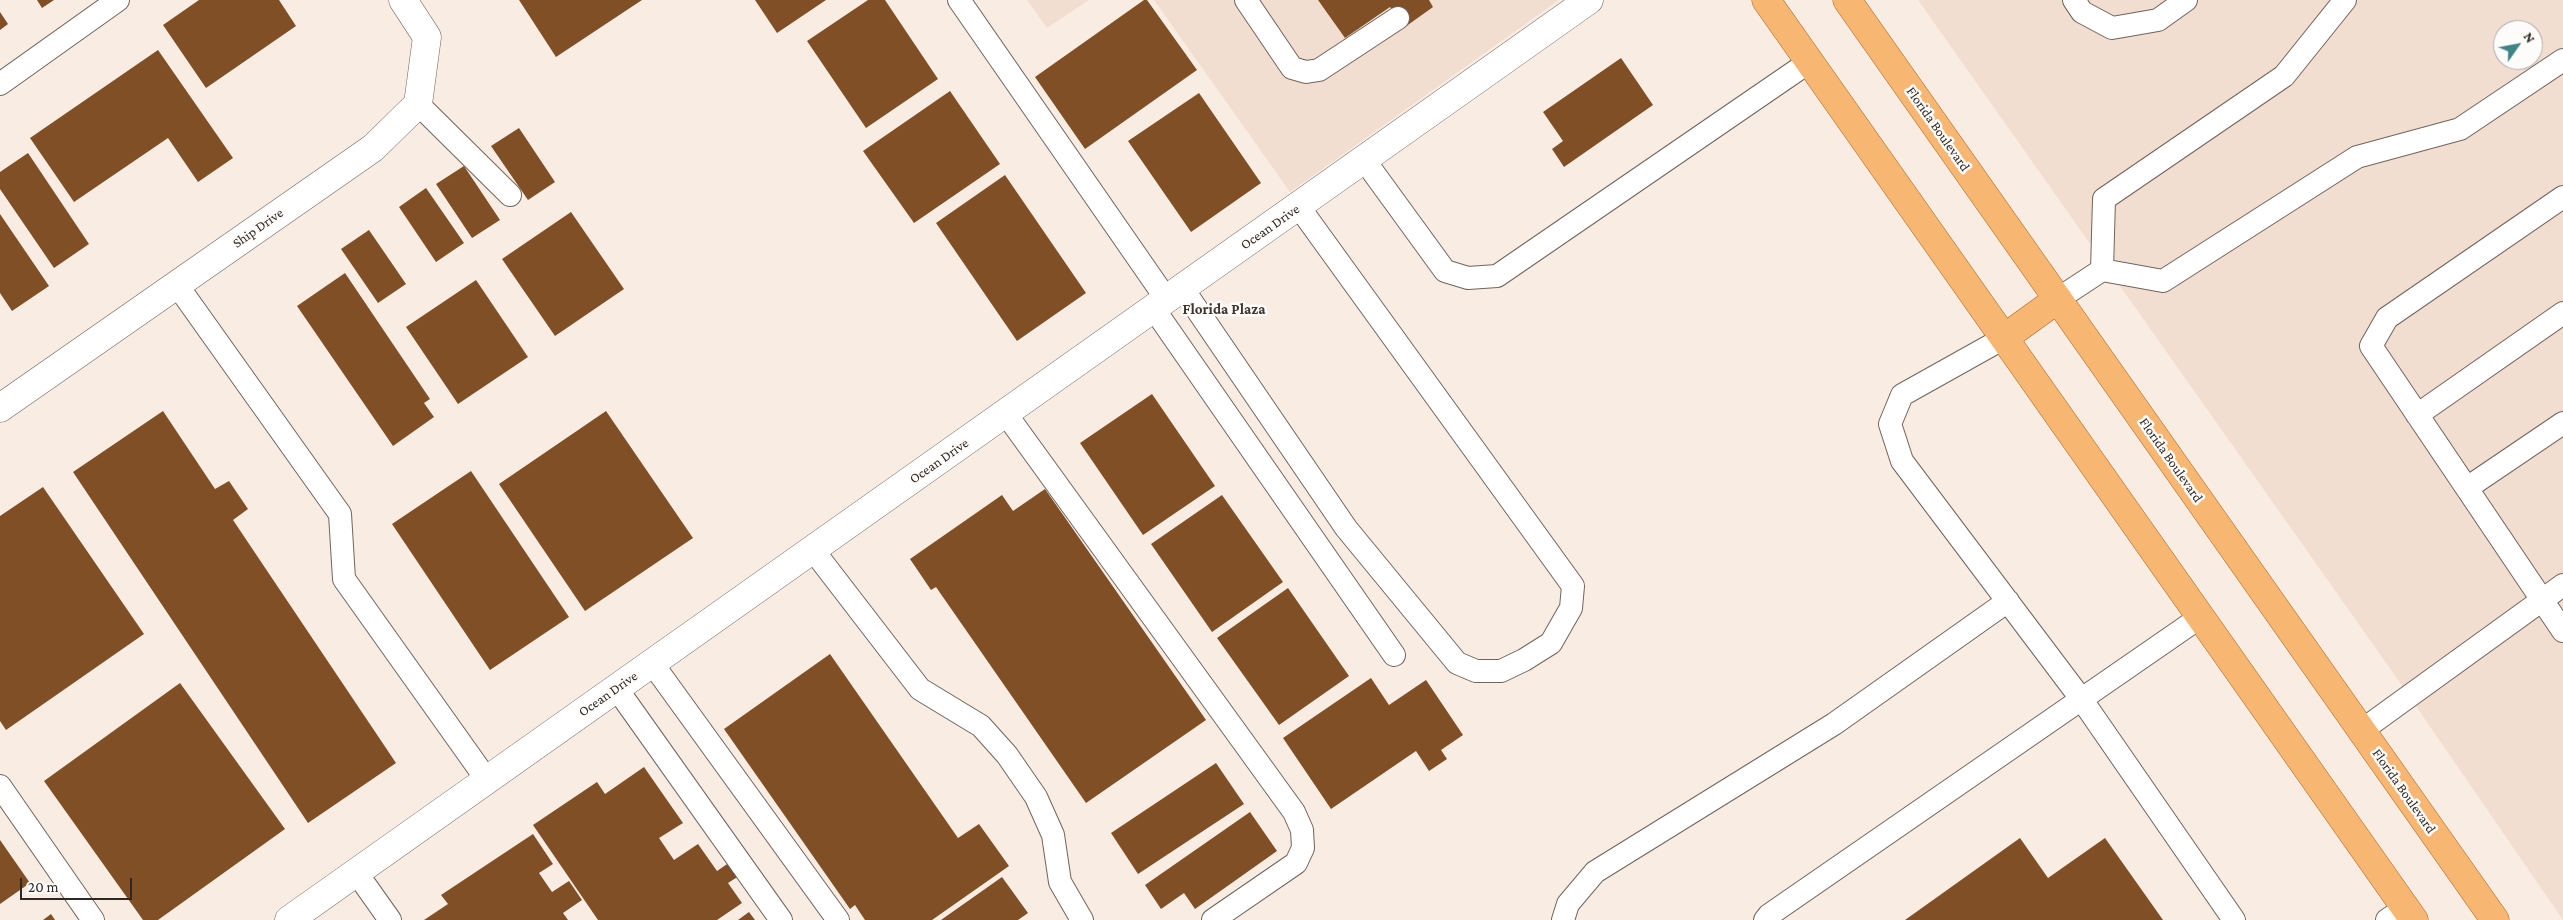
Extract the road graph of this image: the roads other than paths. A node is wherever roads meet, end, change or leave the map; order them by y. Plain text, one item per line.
1 (118, 0) edge
2 (404, 0) edge
3 (959, 0) edge
4 (1246, 0) edge
5 (1589, 0) edge
6 (1766, 0) edge
7 (1847, 0) edge
8 (2074, 0) edge
9 (2186, 0) edge
10 (2345, 0) edge
11 (1398, 18) dead end
12 (2563, 60) edge
13 (1809, 62) junction
14 (0, 84) edge
15 (418, 104) junction
16 (1365, 161) junction
17 (510, 195) dead end
18 (2563, 197) edge
19 (1299, 207) junction
20 (2102, 270) junction
21 (177, 285) junction
22 (2058, 298) junction
23 (1168, 299) junction
24 (2563, 313) edge
25 (2004, 338) junction
26 (0, 408) edge
27 (1006, 414) junction
28 (2417, 414) junction
29 (2563, 423) edge
30 (2467, 488) junction
31 (813, 550) junction
32 (2563, 585) edge
33 (2542, 600) junction
34 (2008, 601) junction
35 (2199, 618) junction
36 (2563, 631) edge
37 (1394, 656) dead end
38 (652, 663) junction
39 (616, 689) junction
40 (2082, 700) junction
41 (2362, 730) junction
42 (487, 780) junction
43 (0, 786) edge
44 (356, 872) junction
45 (2402, 916) edge
46 (93, 920) edge
47 (288, 920) edge
48 (390, 920) edge
49 (781, 920) edge
50 (838, 920) edge
51 (1082, 920) edge
52 (1213, 920) edge
53 (1563, 920) edge
54 (1765, 920) edge
55 (2234, 920) edge
56 (2495, 920) edge

1 - 14 lane
2 - 15 street
3 - 23 lane
4 - 11 lane
5 - 16 street, Ocean Drive
6 - 13 main road
7 - 22 main road, Florida Boulevard
8 - 9 lane
10 - 20 lane
12 - 20 lane
13 - 16 lane
13 - 25 main road
15 - 17 lane
15 - 21 street, Ship Drive
16 - 19 street, Ocean Drive
18 - 28 lane
19 - 23 street, Ocean Drive
19 - 23 lane
20 - 22 lane
21 - 26 street, Ship Drive
21 - 42 lane
22 - 25 main road
22 - 41 main road, Florida Boulevard
23 - 27 street, Ocean Drive
23 - 37 lane
24 - 28 lane
25 - 34 lane
25 - 35 main road
27 - 31 street, Ocean Drive
27 - 52 lane
28 - 30 lane
29 - 30 lane
30 - 33 lane
31 - 38 street, Ocean Drive
31 - 51 lane
32 - 33 lane
33 - 36 lane
33 - 41 lane
34 - 40 lane
34 - 53 lane
35 - 40 lane
35 - 45 main road
38 - 39 street, Ocean Drive
38 - 50 lane
39 - 42 street, Ocean Drive
39 - 49 lane
40 - 54 lane
40 - 55 lane
41 - 56 main road, Florida Boulevard
42 - 44 street, Ocean Drive
43 - 46 lane
44 - 47 street, Ocean Drive
44 - 48 lane

